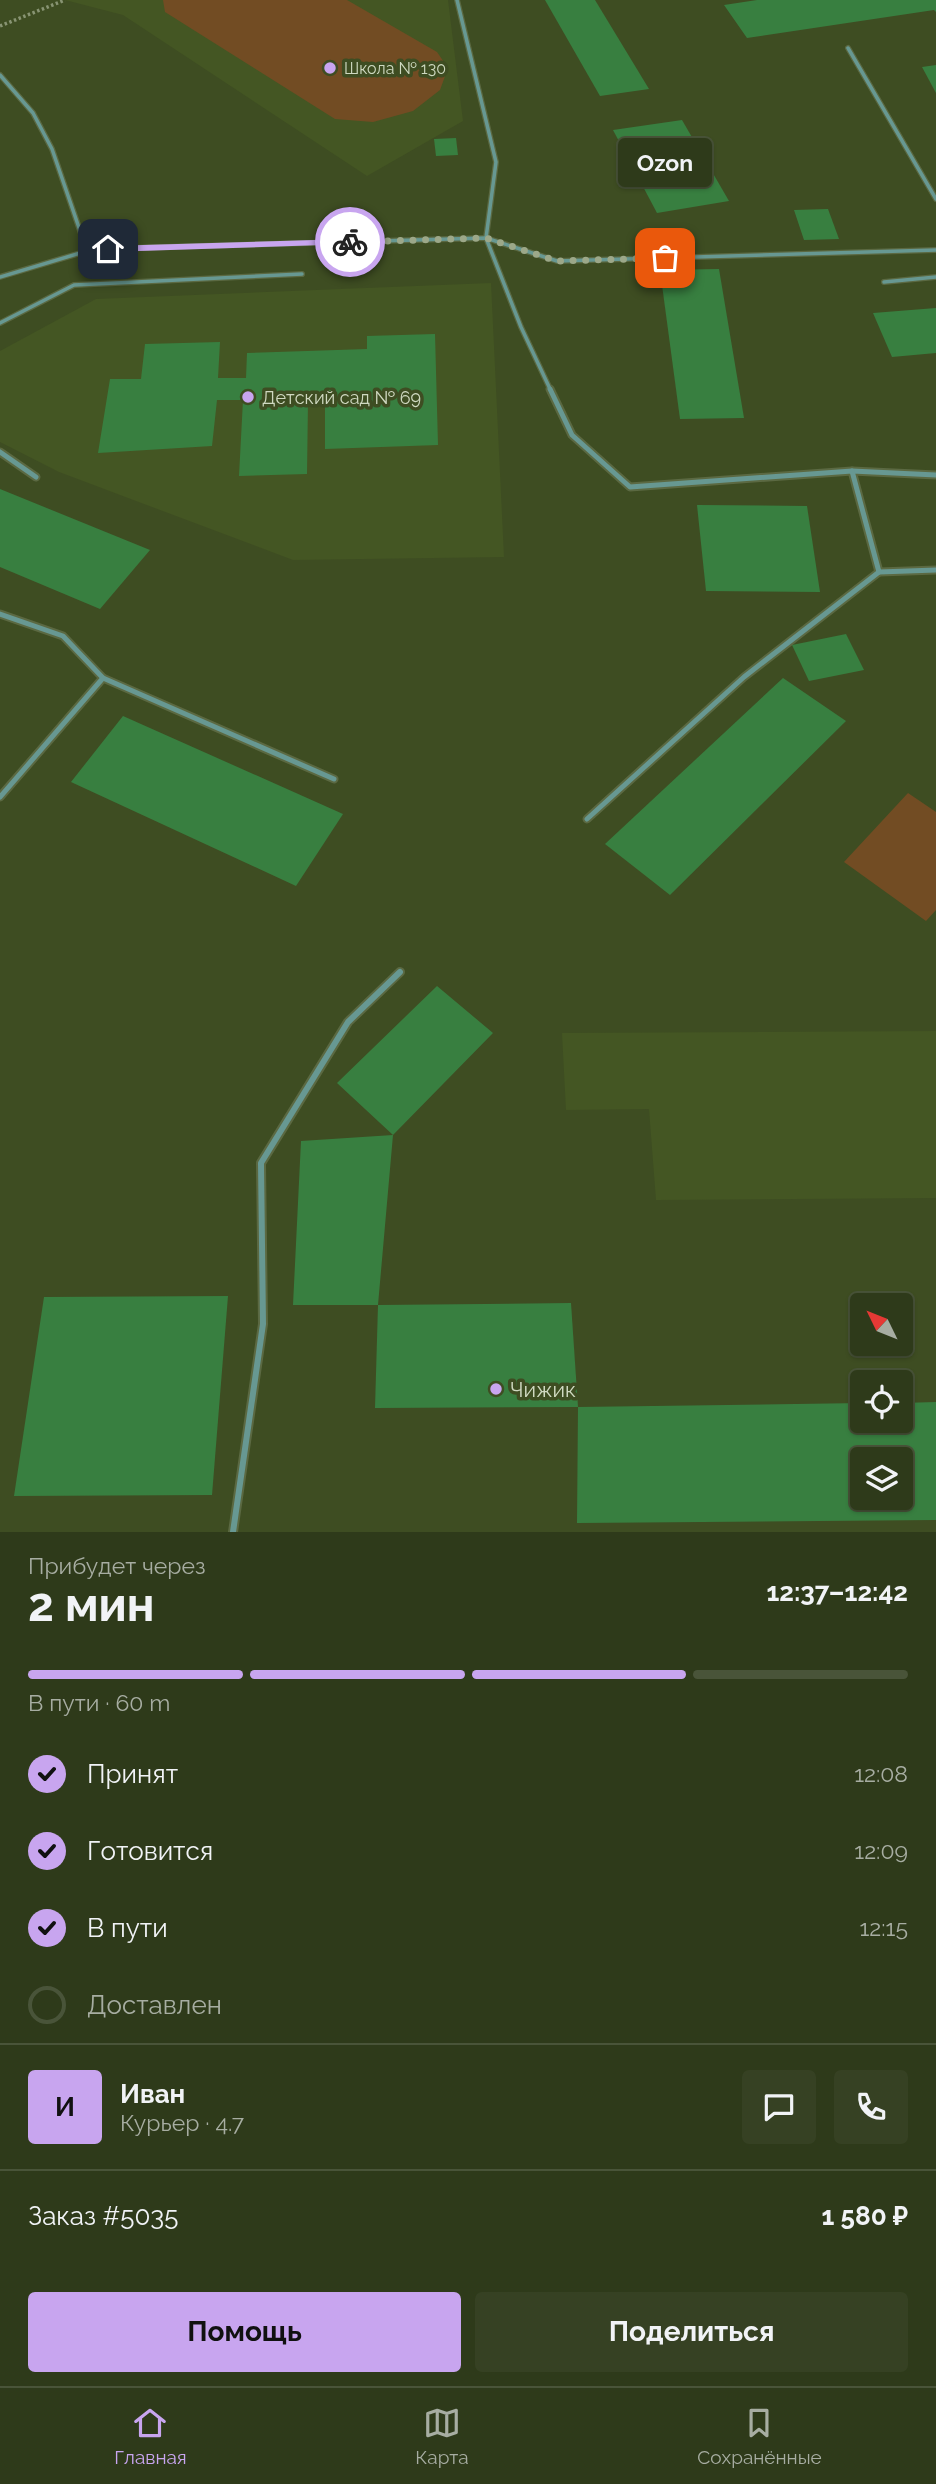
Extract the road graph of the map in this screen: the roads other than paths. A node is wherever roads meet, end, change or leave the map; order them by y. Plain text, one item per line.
1 (457, 0) edge
2 (848, 48) dead end
3 (0, 75) edge
4 (936, 199) edge
5 (486, 238) junction
6 (936, 250) edge
7 (87, 251) junction
8 (302, 274) dead end
9 (0, 277) edge
10 (936, 277) edge
11 (884, 282) dead end
12 (0, 323) edge
13 (0, 452) edge
14 (852, 471) junction
15 (936, 475) edge
16 (36, 477) dead end
17 (936, 570) edge
18 (878, 572) junction
19 (0, 614) edge
20 (103, 678) junction
21 (334, 779) dead end
22 (0, 797) edge
23 (586, 819) dead end
24 (400, 972) dead end
25 (233, 1532) edge

1 - 5 lane
2 - 4 lane
3 - 7 lane
5 - 6 lane
5 - 7 lane
5 - 14 lane
7 - 9 lane
8 - 12 lane
10 - 11 lane
13 - 16 lane
14 - 15 lane
14 - 18 lane
17 - 18 lane
18 - 23 lane
19 - 20 lane
20 - 21 lane
20 - 22 lane
24 - 25 lane

